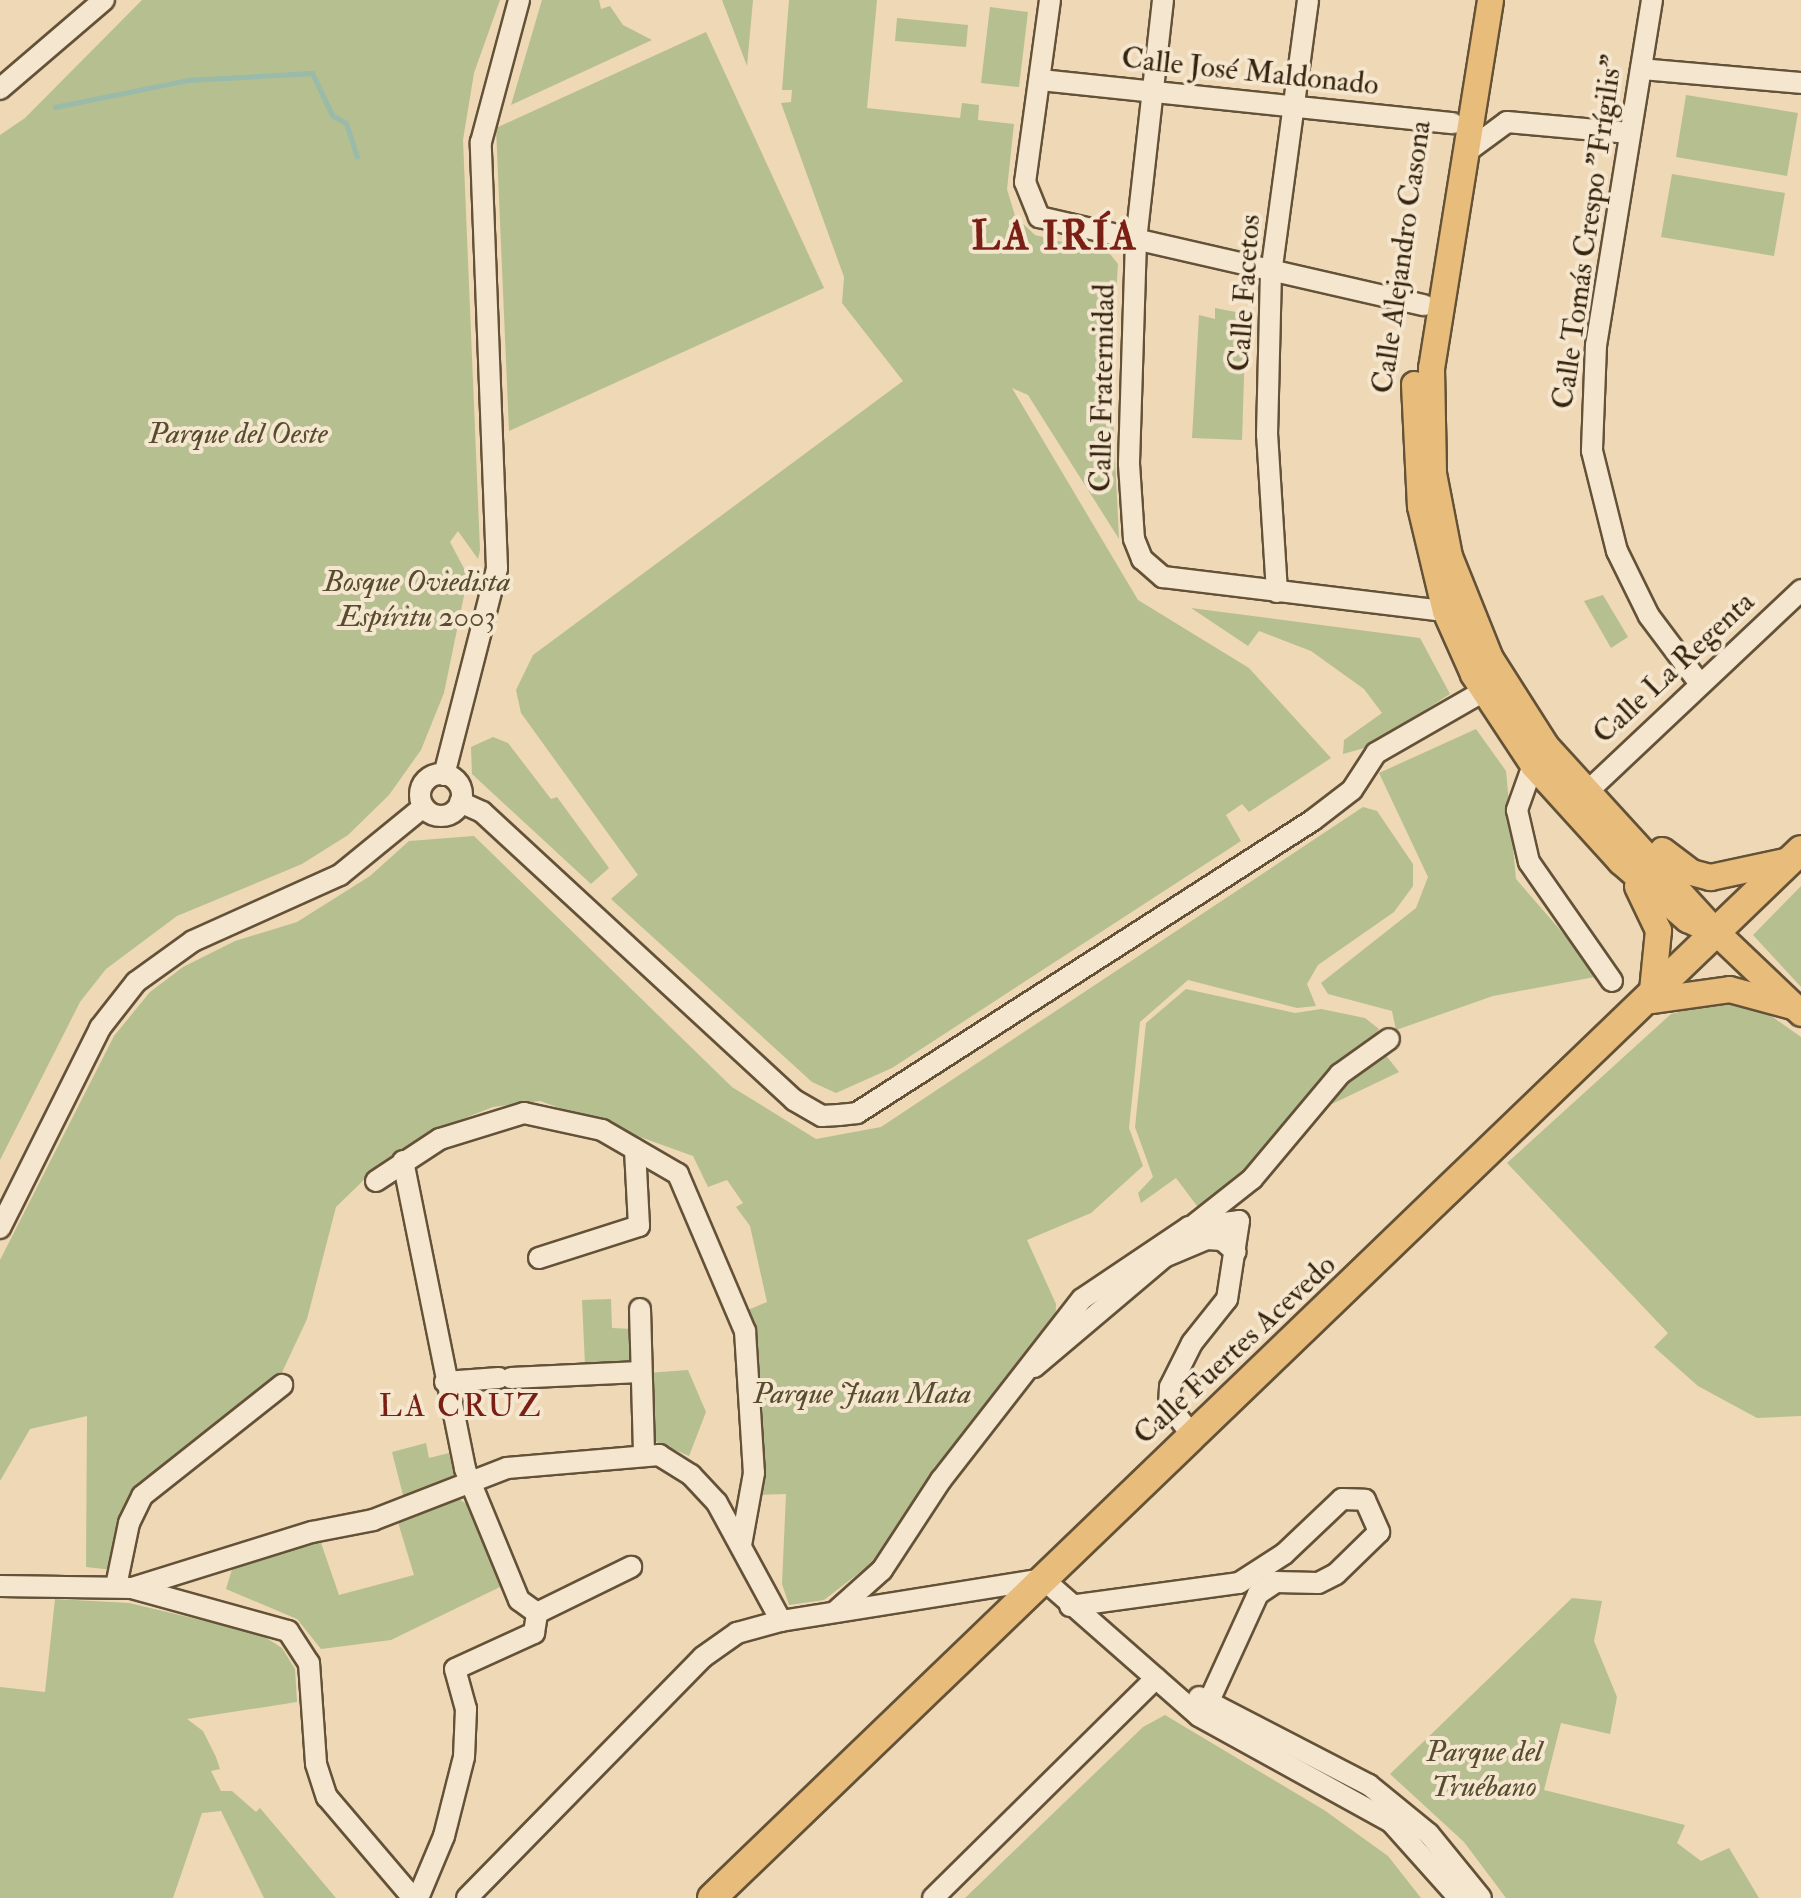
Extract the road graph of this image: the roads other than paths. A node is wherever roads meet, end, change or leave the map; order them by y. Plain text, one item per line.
1 (104, 0) edge
2 (519, 0) edge
3 (1050, 0) edge
4 (1163, 0) edge
5 (1308, 0) edge
6 (1474, 0) edge
7 (1490, 0) edge
8 (1652, 0) edge
9 (1641, 69) junction
10 (1041, 80) junction
11 (1801, 83) edge
12 (0, 89) edge
13 (1151, 91) junction
14 (1474, 96) junction
15 (1296, 106) junction
16 (1507, 122) junction
17 (1453, 124) junction
18 (1630, 133) junction
19 (1465, 152) junction
20 (1136, 240) junction
21 (1271, 274) junction
22 (1424, 305) junction
23 (1801, 590) edge
24 (1277, 592) junction
25 (1445, 611) junction
26 (1700, 684) junction
27 (1493, 686) junction
28 (1532, 765) junction
29 (444, 774) junction
30 (1588, 791) junction
31 (460, 802) junction
32 (424, 807) junction
33 (1795, 855) edge
34 (1620, 861) junction
35 (1717, 933) junction
36 (1612, 981) dead end
37 (1650, 1000) junction
38 (1798, 1010) edge
39 (1390, 1039) dead end
40 (635, 1149) junction
41 (403, 1161) junction
42 (1252, 1180) junction
43 (376, 1181) dead end
44 (1238, 1221) junction
45 (1189, 1227) junction
46 (0, 1228) edge
47 (1236, 1252) junction
48 (539, 1258) dead end
49 (1082, 1299) junction
50 (640, 1309) dead end
51 (1097, 1316) junction
52 (640, 1372) junction
53 (445, 1382) junction
54 (282, 1385) dead end
55 (1008, 1393) junction
56 (1192, 1434) junction
57 (644, 1452) junction
58 (473, 1486) junction
59 (741, 1545) junction
60 (1288, 1550) junction
61 (631, 1566) dead end
62 (201, 1567) junction
63 (882, 1570) junction
64 (1043, 1579) junction
65 (1239, 1582) junction
66 (1301, 1583) junction
67 (0, 1586) edge
68 (124, 1587) junction
69 (1257, 1597) junction
70 (190, 1602) junction
71 (904, 1604) junction
72 (1070, 1606) junction
73 (538, 1613) junction
74 (834, 1614) junction
75 (781, 1621) junction
76 (1156, 1678) junction
77 (1209, 1701) junction
78 (416, 1898) edge
79 (467, 1898) edge
80 (712, 1898) edge
81 (933, 1898) edge
82 (1459, 1898) edge
83 (1481, 1898) edge

1 - 12 street
2 - 29 street
3 - 10 street
4 - 13 street, Calle Fraternidad
5 - 15 street, Calle Facetos
6 - 17 main road, Calle Alejandro Casona
7 - 14 main road, Calle Alejandro Casona
8 - 9 street, Calle Tomás Crespo "Frígilis"
9 - 11 street
9 - 18 street, Calle Tomás Crespo "Frígilis"
10 - 13 street, Calle José Maldonado
10 - 20 street
13 - 15 street, Calle José Maldonado
13 - 20 street, Calle Fraternidad
14 - 16 street
14 - 19 main road, Calle Alejandro Casona
15 - 17 street, Calle José Maldonado
15 - 21 street, Calle Facetos
16 - 18 street
16 - 19 street
17 - 22 main road, Calle Alejandro Casona
18 - 26 street, Calle Tomás Crespo "Frígilis"
19 - 27 main road, Calle Alejandro Casona
20 - 21 street
20 - 24 street, Calle Fraternidad
21 - 22 street
21 - 24 street, Calle Facetos
22 - 25 main road, Calle Alejandro Casona
23 - 26 street, Calle La Regenta
24 - 25 street
25 - 27 main road, Calle Alejandro Casona
26 - 30 street, Calle La Regenta
27 - 28 main road, Calle Alejandro Casona
27 - 30 main road, Calle Alejandro Casona
27 - 31 street
28 - 34 main road, Calle Alejandro Casona
28 - 36 street
29 - 31 street
29 - 32 street
30 - 33 main road, Calle Alejandro Casona
30 - 35 main road, Calle Alejandro Casona
31 - 32 street
32 - 46 street
33 - 35 highway, Calle Fuertes Acevedo
34 - 35 main road, Calle Alejandro Casona
34 - 37 main road, Calle Alejandro Casona
35 - 37 highway, Calle Fuertes Acevedo
35 - 38 main road
37 - 38 main road
37 - 56 highway, Calle Fuertes Acevedo
39 - 42 street
40 - 41 street
40 - 48 street
40 - 59 street
41 - 43 street
41 - 53 street
42 - 44 street
42 - 45 street
44 - 45 street
44 - 47 street
45 - 49 street
47 - 51 street
47 - 56 street
49 - 51 street
49 - 55 street
50 - 52 street
51 - 55 street
52 - 53 street
52 - 57 street
53 - 58 street
54 - 68 street
55 - 63 street
56 - 64 highway, Calle Fuertes Acevedo
57 - 58 street
57 - 59 street
58 - 62 street
58 - 73 street
59 - 75 street
60 - 65 street
60 - 66 street
60 - 66 street
61 - 73 street
62 - 68 street
62 - 70 street
63 - 71 street
63 - 74 street
64 - 71 street
64 - 72 street
64 - 80 highway, Calle Fuertes Acevedo
65 - 69 street
65 - 72 street
66 - 69 street
67 - 68 street
68 - 70 street
69 - 77 street
70 - 78 street
71 - 74 street
72 - 76 street
73 - 78 street
74 - 75 street
75 - 79 street
76 - 77 street
76 - 81 street
76 - 82 street
77 - 83 street

